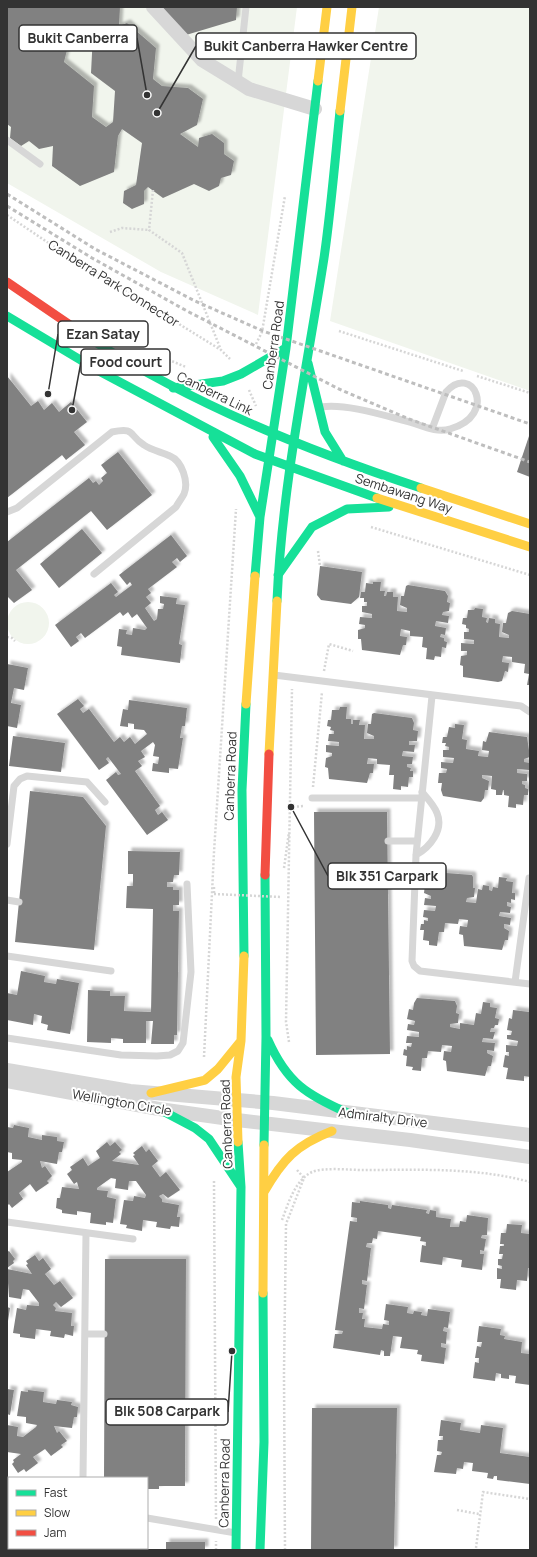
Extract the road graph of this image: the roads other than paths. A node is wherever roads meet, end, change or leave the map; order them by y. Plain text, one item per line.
1 (152, 7) edge
2 (246, 7) edge
3 (327, 7) edge
4 (352, 7) edge
5 (238, 82) junction
6 (315, 109) junction
7 (7, 140) edge
8 (40, 164) dead end
9 (7, 282) edge
10 (7, 316) edge
11 (286, 348) junction
12 (308, 363) junction
13 (173, 388) junction
14 (318, 408) junction
15 (432, 429) junction
16 (209, 431) junction
17 (273, 434) junction
18 (293, 443) junction
19 (270, 460) junction
20 (343, 461) junction
21 (290, 467) junction
22 (400, 506) junction
23 (7, 512) edge
24 (260, 517) junction
25 (530, 524) edge
26 (530, 547) edge
27 (94, 574) dead end
28 (278, 575) junction
29 (273, 675) junction
30 (432, 696) junction
31 (530, 712) edge
32 (422, 795) junction
33 (312, 798) road end
34 (105, 802) dead end
35 (388, 841) dead end
36 (417, 841) junction
37 (7, 844) edge
38 (416, 855) junction
39 (529, 878) dead end
40 (187, 884) dead end
41 (7, 900) edge
42 (19, 902) dead end
43 (7, 956) edge
44 (111, 971) dead end
45 (515, 982) junction
46 (530, 984) edge
47 (266, 1037) junction
48 (7, 1038) edge
49 (241, 1042) junction
50 (7, 1070) edge
51 (7, 1081) edge
52 (151, 1093) junction
53 (236, 1101) junction
54 (266, 1103) junction
55 (159, 1108) junction
56 (348, 1113) junction
57 (237, 1120) junction
58 (265, 1124) junction
59 (332, 1132) junction
60 (530, 1135) edge
61 (530, 1157) edge
62 (241, 1187) junction
63 (263, 1194) junction
64 (7, 1222) edge
65 (86, 1233) junction
66 (133, 1239) dead end
67 (85, 1334) junction
68 (104, 1334) dead end
69 (83, 1477) edge
70 (148, 1518) edge
71 (236, 1533) junction
72 (236, 1550) edge
73 (260, 1550) edge

1 - 5 street
2 - 5 lane
3 - 6 main road, Canberra Road
4 - 12 main road
5 - 6 street
6 - 11 main road, Canberra Road
7 - 8 lane
9 - 13 main road, Canberra Link
10 - 16 main road
11 - 13 main road
11 - 17 main road, Canberra Road
12 - 14 main road
12 - 18 main road
13 - 17 main road, Canberra Link
14 - 15 lane
14 - 20 main road
15 - 15 lane
16 - 19 main road
16 - 24 main road
17 - 18 main road, Sembawang Way
17 - 19 main road, Canberra Road
18 - 20 main road, Sembawang Way
18 - 21 main road
19 - 21 main road, Sembawang Way
19 - 24 main road, Canberra Road
20 - 25 main road, Sembawang Way
21 - 22 main road, Sembawang Way
21 - 28 main road
22 - 26 main road, Sembawang Way
22 - 28 main road
23 - 27 lane
24 - 49 main road, Canberra Road
28 - 29 main road
29 - 30 lane
29 - 47 main road
30 - 31 lane
30 - 32 lane
32 - 33 lane
32 - 36 lane
32 - 38 lane
34 - 37 lane
35 - 36 lane
36 - 38 lane
38 - 45 lane
39 - 45 lane
40 - 48 lane
41 - 42 lane
43 - 44 lane
45 - 46 lane
47 - 54 main road
47 - 56 main road
49 - 52 main road
49 - 53 main road, Canberra Road
50 - 52 street, Wellington Circle
51 - 55 street, Wellington Circle
52 - 53 street, Wellington Circle
53 - 54 street, Admiralty Drive
53 - 57 main road, Canberra Road
54 - 56 street, Admiralty Drive
54 - 58 main road
55 - 57 street, Wellington Circle
55 - 62 main road
56 - 60 street, Admiralty Drive
57 - 58 street, Admiralty Drive
57 - 62 main road, Canberra Road
58 - 59 street, Admiralty Drive
58 - 63 main road
59 - 61 street, Admiralty Drive
59 - 63 main road
62 - 71 main road, Canberra Road
63 - 73 main road
64 - 65 lane
65 - 66 lane
65 - 67 lane
67 - 68 lane
67 - 69 lane
70 - 71 lane
71 - 72 main road, Canberra Road

